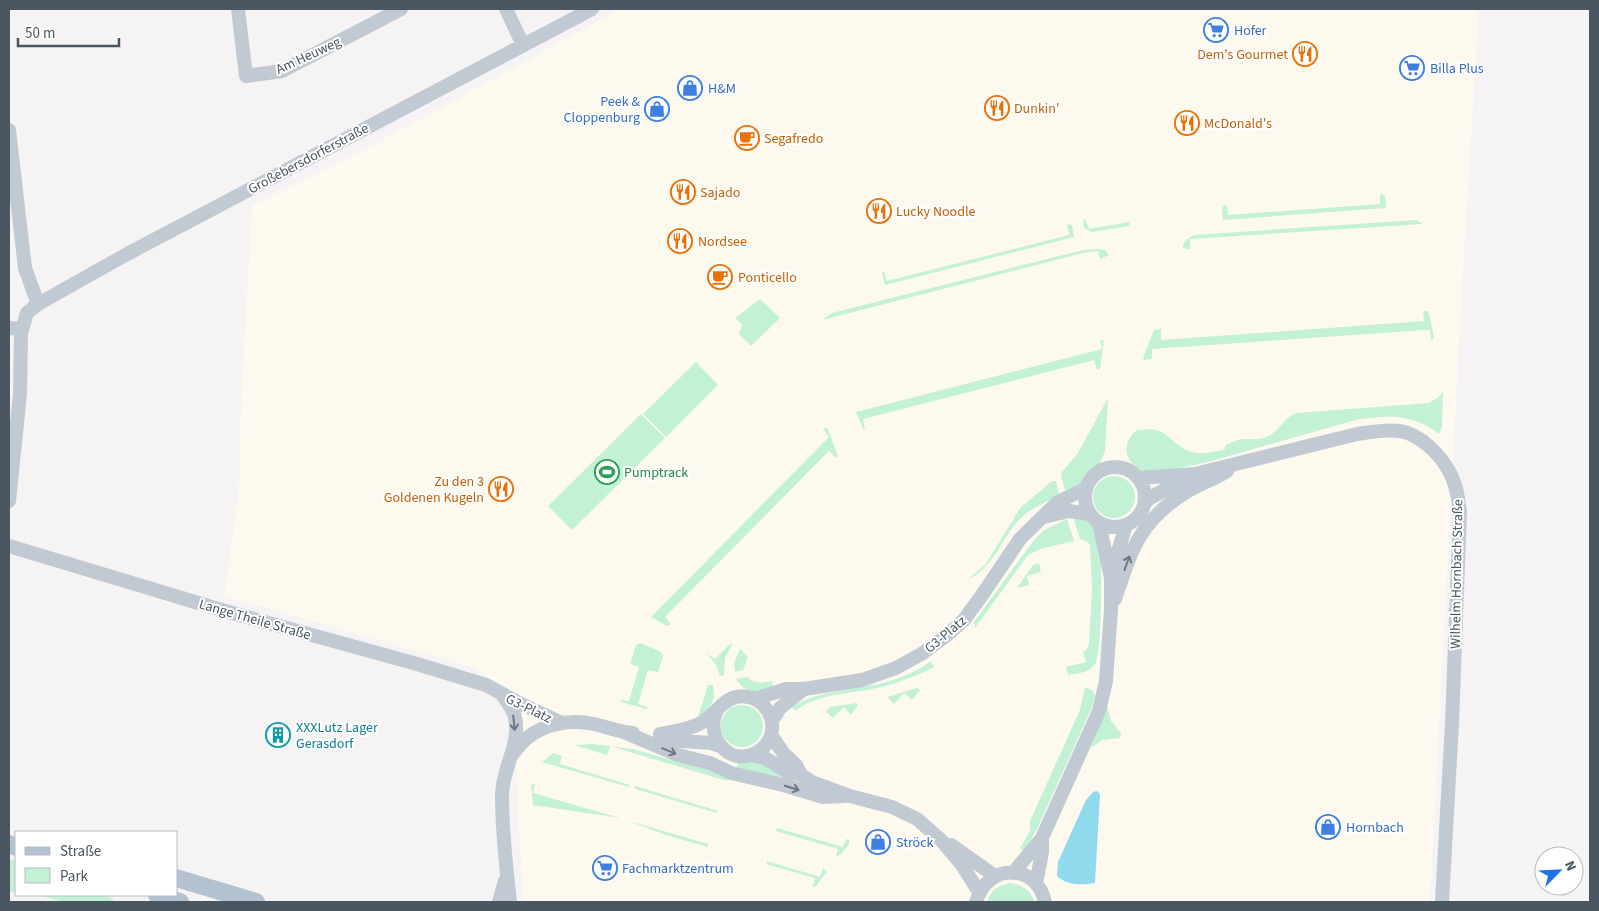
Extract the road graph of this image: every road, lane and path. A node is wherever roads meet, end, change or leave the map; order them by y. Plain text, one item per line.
1 (238, 9) edge
2 (401, 9) edge
3 (506, 9) edge
4 (592, 9) edge
5 (523, 45) junction
6 (9, 130) edge
7 (32, 309) junction
8 (15, 328) edge
9 (1245, 461) junction
10 (1195, 474) junction
11 (1138, 478) junction
12 (1085, 489) junction
13 (9, 501) edge
14 (1144, 504) junction
15 (1043, 517) junction
16 (1094, 519) junction
17 (1126, 525) junction
18 (9, 546) edge
19 (1110, 578) junction
20 (1111, 609) junction
21 (804, 689) junction
22 (501, 693) junction
23 (755, 699) junction
24 (716, 712) junction
25 (562, 723) junction
26 (772, 728) junction
27 (624, 732) junction
28 (660, 734) junction
29 (720, 746) junction
30 (751, 755) junction
31 (511, 756) junction
32 (801, 775) junction
33 (850, 796) junction
34 (1042, 838) junction
35 (942, 840) junction
36 (507, 873) junction
37 (1013, 873) junction
38 (995, 876) junction
39 (178, 879) edge
40 (1036, 884) junction
41 (160, 896) edge
42 (978, 897) edge
43 (180, 902) edge
44 (256, 902) edge
45 (499, 902) edge
46 (510, 902) edge
47 (1044, 902) edge
48 (1442, 902) edge

1 - 2 street, Am Heuweg
3 - 5 street
4 - 5 street, Großebersdorferstraße
5 - 7 street, Großebersdorferstraße
6 - 7 street
7 - 8 street
8 - 13 street
9 - 10 street, Wilhelm Hornbach Straße
20 -> 9 street, Wilhelm Hornbach Straße
9 - 48 street, Wilhelm Hornbach Straße
10 - 11 street, Wilhelm Hornbach Straße
10 - 14 street, Wilhelm Hornbach Straße
11 - 12 street
11 - 14 street
12 - 15 street, G3-Platz
12 - 16 street
14 - 17 street
15 - 16 street
15 - 21 street, G3-Platz
16 - 17 street
16 - 19 street, Wilhelm Hornbach Straße
17 - 19 street, Wilhelm Hornbach Straße
18 - 22 street, Lange Theile Straße
19 - 20 street, Wilhelm Hornbach Straße
20 - 34 street, Wilhelm Hornbach Straße
21 - 23 street, G3-Platz
21 - 26 street, G3-Platz
22 - 25 street, G3-Platz
22 -> 31 street, G3-Platz
23 - 24 street, G3-Platz
23 - 26 street
24 - 28 street, G3-Platz
24 - 29 street
25 - 27 street, G3-Platz
25 - 31 street, G3-Platz
26 - 30 street, G3-Platz
26 - 32 street
27 - 28 street, G3-Platz
27 -> 33 street
28 - 29 street, G3-Platz
29 - 30 street, G3-Platz
30 - 32 street, G3-Platz
31 - 36 street
32 - 33 street, G3-Platz
33 - 35 street
34 - 37 street, Wilhelm Hornbach Straße
34 - 40 street, Wilhelm Hornbach Straße
35 - 38 street
35 - 42 street
36 - 45 street
36 - 46 street
37 - 38 street
37 - 40 street
38 - 42 street
39 - 44 main road
40 - 47 street
41 - 43 main road

